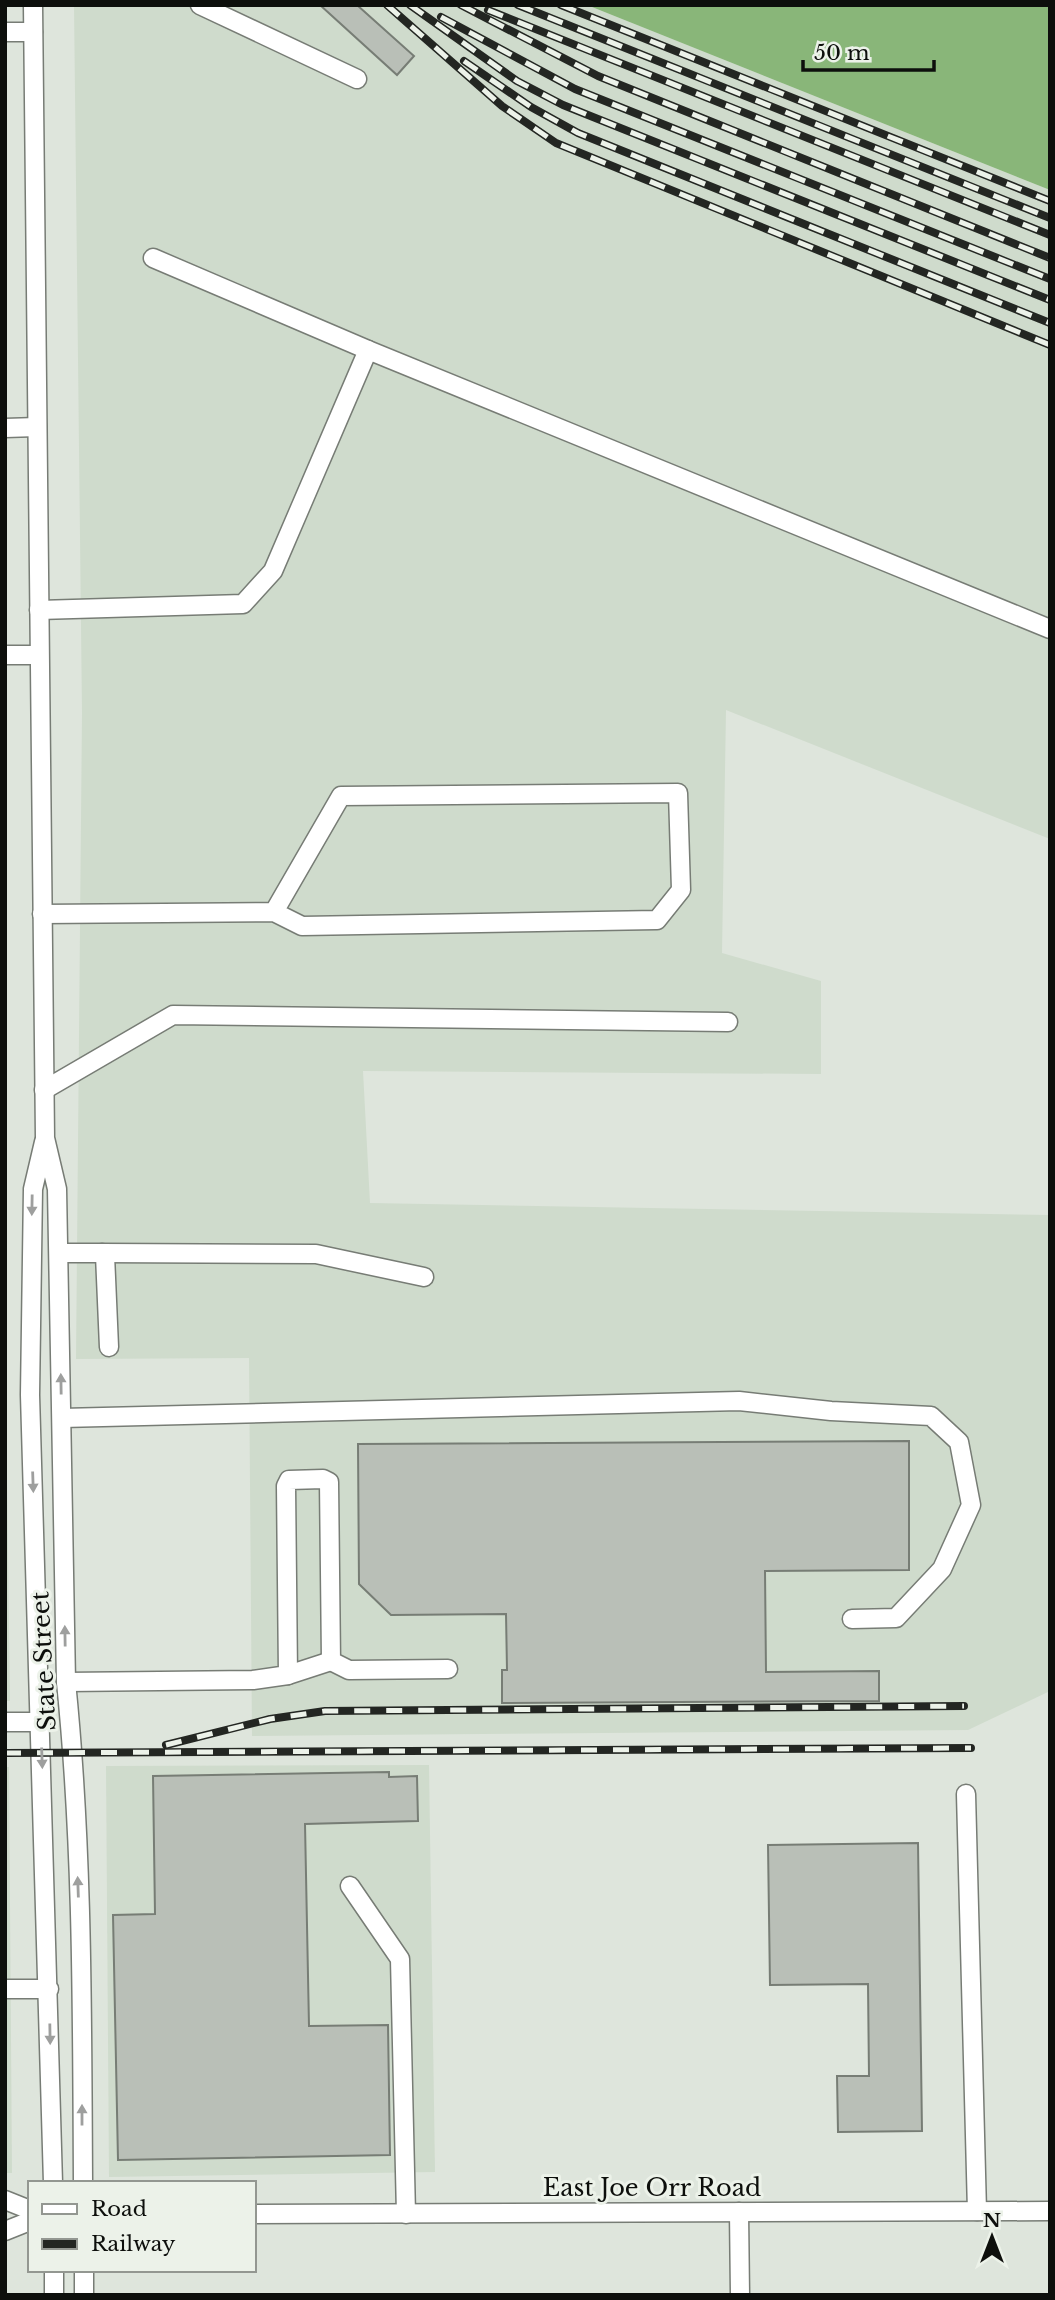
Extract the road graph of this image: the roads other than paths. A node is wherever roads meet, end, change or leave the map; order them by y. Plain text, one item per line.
1 (33, 5) edge
2 (200, 5) edge
3 (5, 32) edge
4 (33, 32) junction
5 (357, 79) dead end
6 (153, 258) dead end
7 (368, 350) junction
8 (37, 427) junction
9 (5, 428) edge
10 (39, 610) junction
11 (1050, 629) edge
12 (5, 655) edge
13 (39, 655) junction
14 (274, 912) junction
15 (42, 914) junction
16 (728, 1022) dead end
17 (44, 1090) junction
18 (44, 1138) junction
19 (59, 1253) junction
20 (102, 1253) junction
21 (424, 1277) dead end
22 (109, 1347) dead end
23 (62, 1418) junction
24 (852, 1619) dead end
25 (331, 1661) junction
26 (448, 1669) dead end
27 (288, 1675) junction
28 (66, 1682) junction
29 (5, 1722) edge
30 (41, 1722) junction
31 (967, 1794) dead end
32 (349, 1886) dead end
33 (5, 1989) edge
34 (49, 1989) junction
35 (52, 2181) edge
36 (83, 2181) edge
37 (5, 2200) edge
38 (28, 2209) edge
39 (977, 2211) junction
40 (1050, 2211) edge
41 (739, 2212) junction
42 (256, 2214) edge
43 (406, 2214) junction
44 (28, 2222) edge
45 (5, 2231) edge
46 (54, 2272) edge
47 (84, 2272) edge
48 (54, 2295) edge
49 (84, 2295) edge
50 (740, 2295) edge

1 - 4 street, State Street
2 - 5 street
3 - 4 street
4 - 8 street, State Street
6 - 7 street
7 - 10 street
7 - 11 street
8 - 9 street
8 - 10 street, State Street
10 - 13 street, State Street
12 - 13 street
13 - 15 street, State Street
14 - 14 street
14 - 15 street
15 - 17 street, State Street
16 - 17 street
17 - 18 street, State Street
18 - 19 street, State Street
18 -> 30 street, State Street
19 - 20 street
23 -> 19 street, State Street
20 - 21 street
20 - 22 street
23 - 24 street
28 -> 23 street, State Street
25 - 26 street
25 - 27 street
25 - 27 street
27 - 28 street
36 -> 28 street, State Street
29 - 30 street
30 -> 34 street, State Street
31 - 39 street
32 - 43 street
33 - 34 street
34 -> 35 street, State Street
37 - 38 street
39 - 40 street, East Joe Orr Road
39 - 41 street, East Joe Orr Road
41 - 43 street, East Joe Orr Road
41 - 50 street
42 - 43 street, East Joe Orr Road
44 - 45 street
46 - 48 street
47 - 49 street

